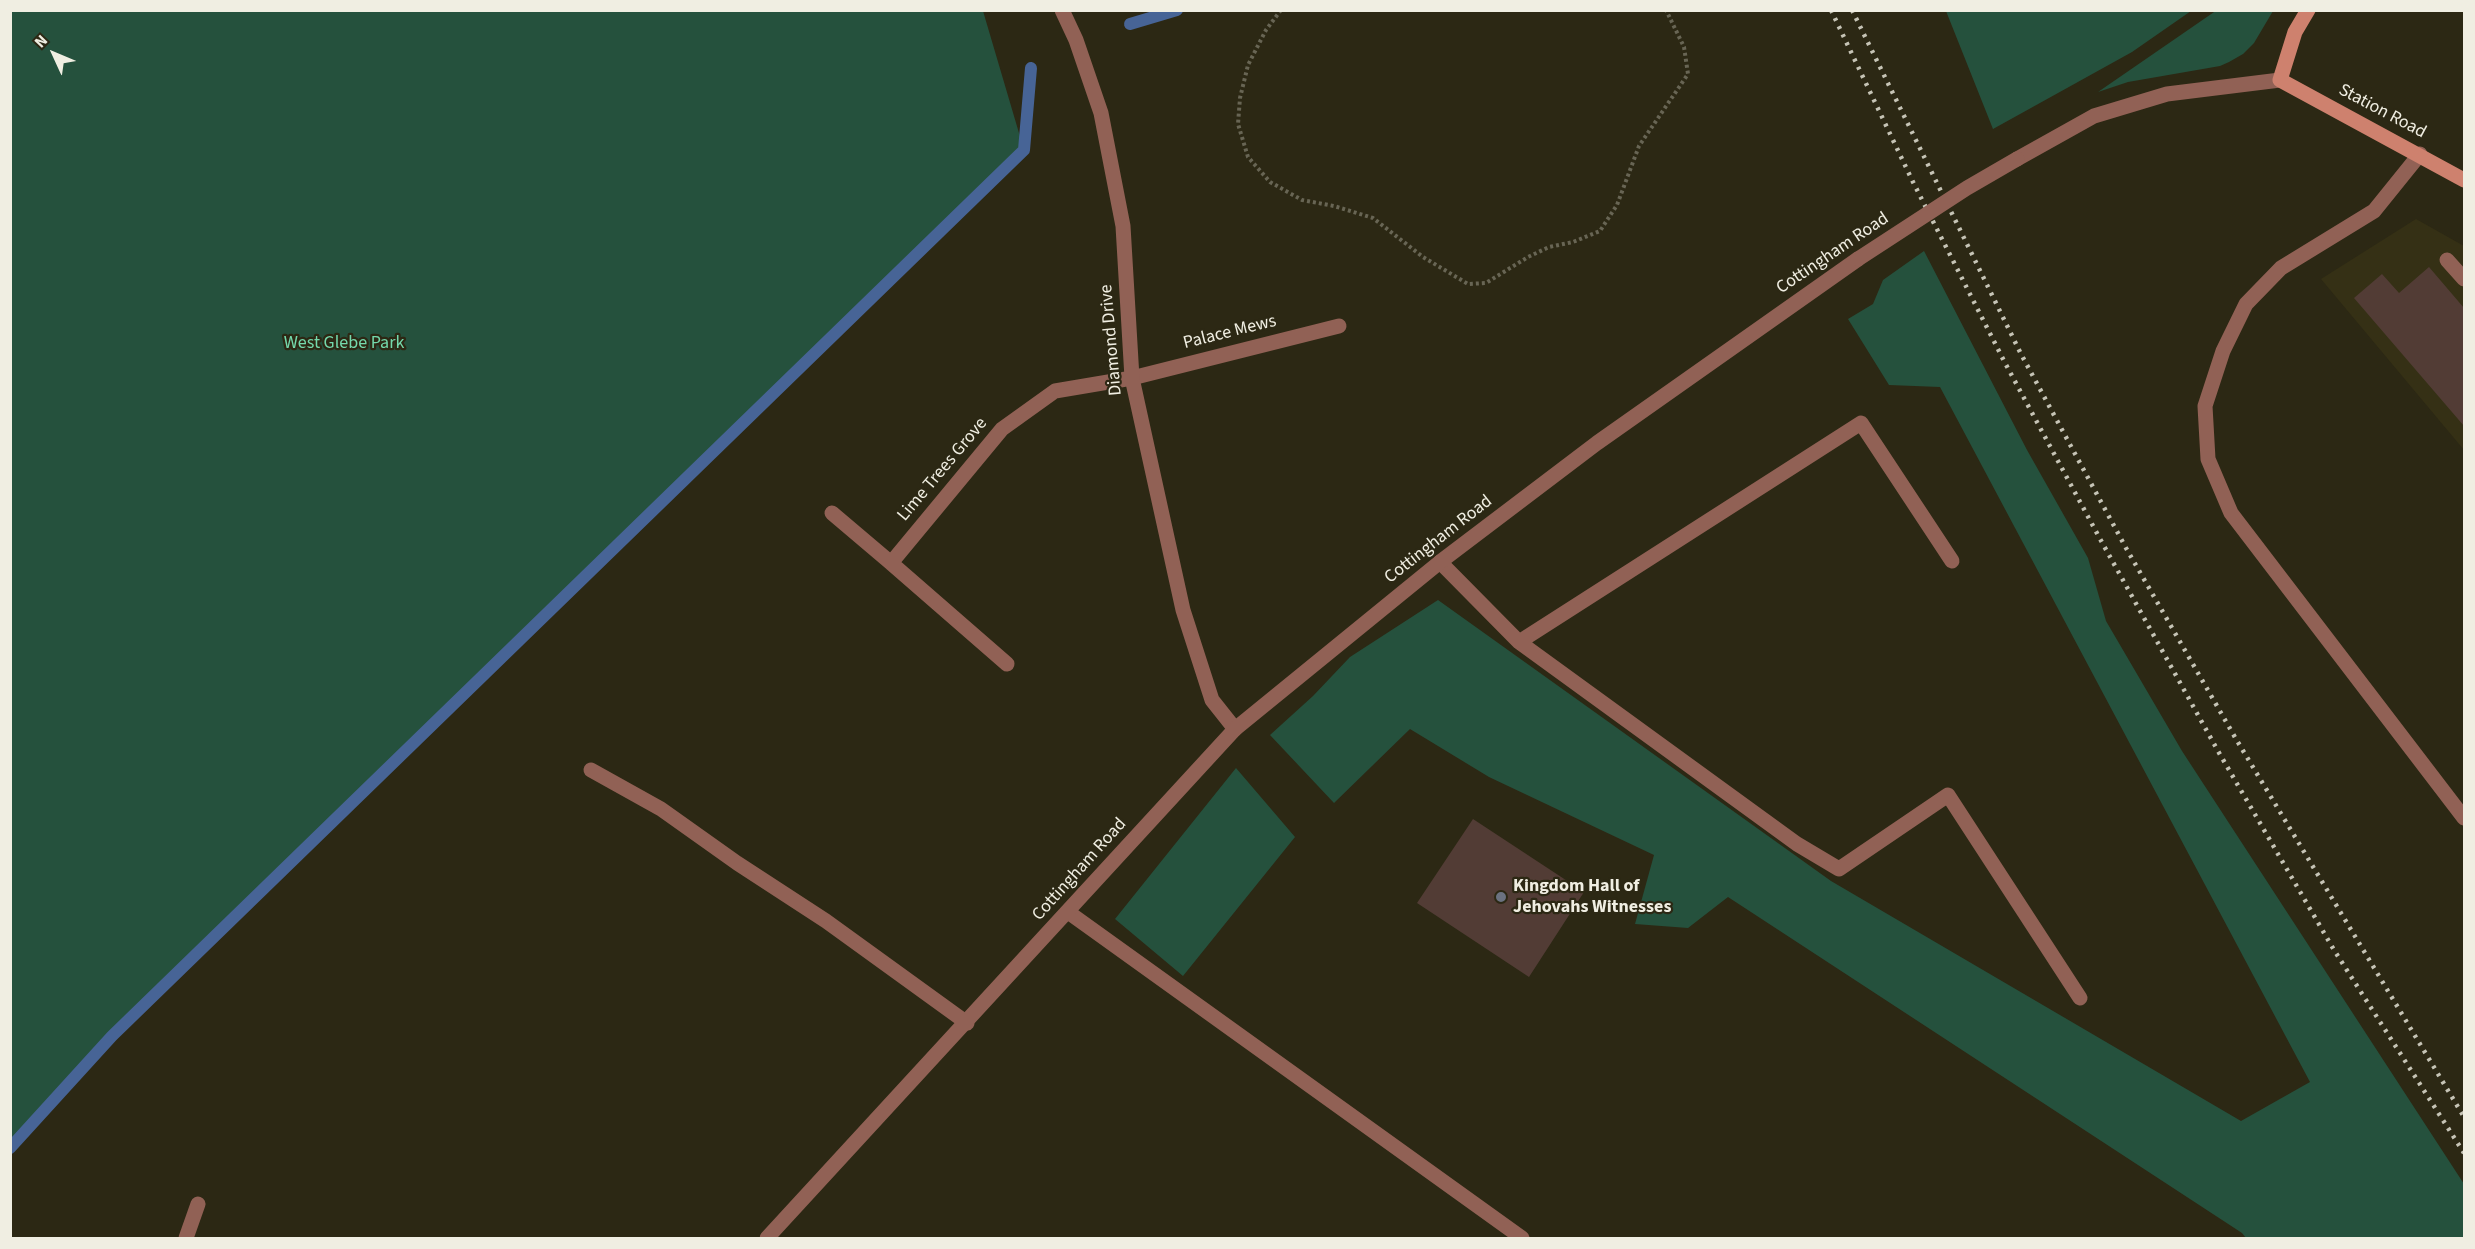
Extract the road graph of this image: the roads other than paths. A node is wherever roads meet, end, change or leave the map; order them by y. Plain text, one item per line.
1 (1062, 10) edge
2 (2308, 10) edge
3 (2280, 80) junction
4 (2420, 154) junction
5 (2464, 180) edge
6 (2447, 260) dead end
7 (2464, 279) edge
8 (1339, 326) dead end
9 (1132, 378) junction
10 (832, 513) dead end
11 (1952, 561) dead end
12 (1440, 562) junction
13 (891, 563) junction
14 (1519, 642) junction
15 (1007, 664) dead end
16 (1235, 729) junction
17 (591, 770) dead end
18 (2464, 818) edge
19 (1068, 912) junction
20 (2080, 998) dead end
21 (967, 1023) junction
22 (198, 1204) dead end
23 (186, 1239) edge
24 (767, 1239) edge
25 (1522, 1239) edge

1 - 9 street, Diamond Drive
2 - 3 main road
3 - 4 main road, Station Road
3 - 12 street, Cottingham Road, bridge
4 - 5 main road, Station Road
4 - 18 street
6 - 7 street
8 - 9 street, Palace Mews
9 - 13 street, Lime Trees Grove
9 - 16 street, Diamond Drive
10 - 13 street
11 - 14 street
12 - 14 street
12 - 16 street, Cottingham Road
13 - 15 street
14 - 20 street
16 - 19 street, Cottingham Road
17 - 21 street
19 - 21 street, Cottingham Road
19 - 25 street
21 - 24 street, Cottingham Road
22 - 23 street

